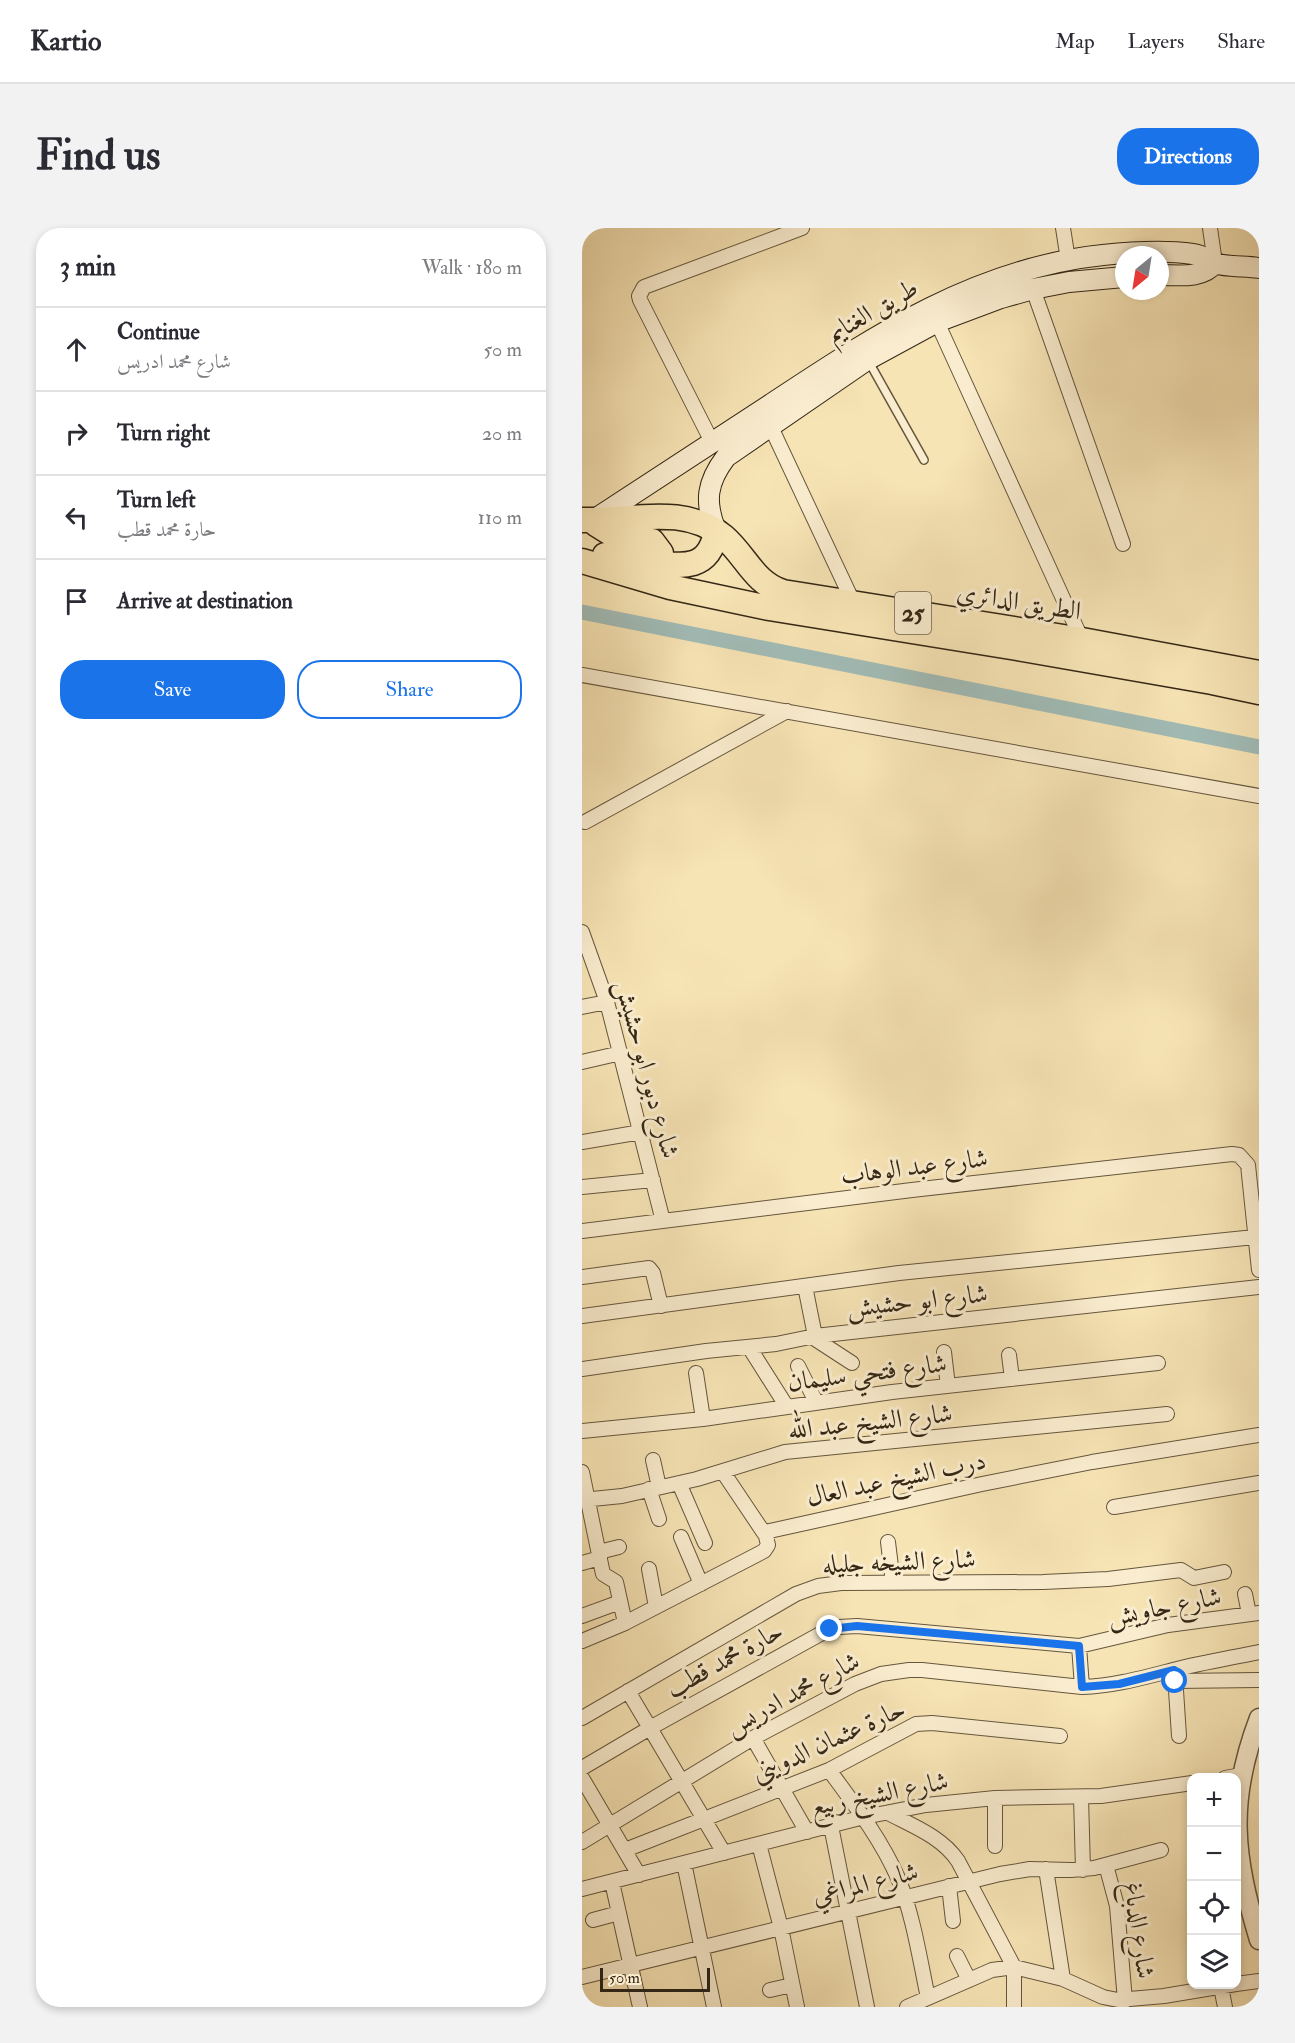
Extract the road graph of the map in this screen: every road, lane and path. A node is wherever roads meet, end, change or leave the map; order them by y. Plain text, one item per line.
1 (802, 228) edge
2 (1063, 228) edge
3 (1210, 228) edge
4 (1068, 260) junction
5 (1215, 263) junction
6 (1259, 268) edge
7 (1169, 275) edge
8 (1115, 278) edge
9 (1033, 290) junction
10 (937, 322) junction
11 (867, 360) junction
12 (770, 426) junction
13 (712, 442) junction
14 (924, 460) dead end
15 (587, 521) edge
16 (716, 531) junction
17 (1123, 544) dead end
18 (582, 553) edge
19 (582, 561) edge
20 (660, 564) junction
21 (854, 603) junction
22 (1082, 640) junction
23 (1259, 673) edge
24 (582, 675) edge
25 (1259, 692) edge
26 (786, 711) junction
27 (1259, 796) edge
28 (585, 822) dead end
29 (583, 937) edge
30 (607, 1002) junction
31 (582, 1007) edge
32 (621, 1053) junction
33 (582, 1062) edge
34 (641, 1132) junction
35 (582, 1142) edge
36 (653, 1180) junction
37 (582, 1187) edge
38 (1255, 1207) edge
39 (663, 1221) junction
40 (582, 1231) edge
41 (1255, 1237) junction
42 (1258, 1254) edge
43 (1259, 1270) edge
44 (582, 1277) edge
45 (805, 1286) junction
46 (1259, 1287) edge
47 (661, 1306) junction
48 (582, 1316) edge
49 (814, 1336) junction
50 (749, 1347) junction
51 (944, 1352) dead end
52 (1009, 1354) dead end
53 (852, 1363) dead end
54 (1158, 1363) dead end
55 (798, 1366) dead end
56 (582, 1369) edge
57 (696, 1373) dead end
58 (1012, 1379) junction
59 (948, 1386) junction
60 (816, 1402) junction
61 (787, 1407) junction
62 (1167, 1414) dead end
63 (703, 1419) junction
64 (582, 1431) edge
65 (1259, 1435) edge
66 (653, 1460) dead end
67 (582, 1472) edge
68 (723, 1472) junction
69 (680, 1483) junction
70 (1259, 1483) edge
71 (654, 1488) junction
72 (585, 1500) edge
73 (1114, 1507) dead end
74 (587, 1516) edge
75 (658, 1519) dead end
76 (764, 1533) junction
77 (681, 1536) dead end
78 (888, 1542) dead end
79 (705, 1543) dead end
80 (619, 1547) dead end
81 (599, 1555) junction
82 (582, 1563) edge
83 (649, 1569) dead end
84 (1224, 1572) dead end
85 (893, 1582) junction
86 (701, 1584) junction
87 (1245, 1594) dead end
88 (621, 1602) junction
89 (656, 1607) junction
90 (1254, 1614) edge
91 (582, 1616) edge
92 (625, 1623) junction
93 (582, 1641) edge
94 (1079, 1646) junction
95 (1259, 1652) edge
96 (1175, 1675) junction
97 (1259, 1680) edge
98 (1082, 1687) junction
99 (628, 1691) junction
100 (582, 1718) edge
101 (1259, 1718) edge
102 (650, 1728) junction
103 (1060, 1736) dead end
104 (1179, 1736) dead end
105 (753, 1738) junction
106 (582, 1768) edge
107 (829, 1770) junction
108 (1234, 1773) edge
109 (582, 1778) edge
110 (682, 1782) junction
111 (1187, 1784) edge
112 (783, 1790) junction
113 (1081, 1797) junction
114 (995, 1798) junction
115 (888, 1813) junction
116 (864, 1817) junction
117 (705, 1820) junction
118 (610, 1826) junction
119 (831, 1826) junction
120 (1237, 1827) edge
121 (807, 1832) junction
122 (582, 1842) edge
123 (759, 1844) junction
124 (995, 1846) dead end
125 (625, 1850) junction
126 (1161, 1850) dead end
127 (724, 1853) junction
128 (684, 1863) junction
129 (1106, 1865) junction
130 (1046, 1869) junction
131 (1083, 1869) junction
132 (639, 1875) junction
133 (969, 1881) junction
134 (612, 1882) junction
135 (949, 1886) junction
136 (582, 1889) edge
137 (905, 1897) junction
138 (848, 1911) junction
139 (619, 1913) junction
140 (593, 1920) dead end
141 (953, 1921) dead end
142 (781, 1928) junction
143 (1259, 1940) edge
144 (702, 1948) junction
145 (957, 1956) dead end
146 (631, 1966) junction
147 (1014, 1967) junction
148 (582, 1977) edge
149 (1063, 1979) junction
150 (969, 1980) junction
151 (1259, 1981) edge
152 (1241, 1983) edge
153 (792, 1985) junction
154 (1213, 1989) edge
155 (1221, 1989) edge
156 (770, 1990) dead end
157 (928, 1998) junction
158 (1125, 2001) junction
159 (1165, 2001) edge
160 (1110, 2003) edge
161 (640, 2007) edge
162 (714, 2007) edge
163 (797, 2007) edge
164 (867, 2007) edge
165 (907, 2007) edge
166 (1014, 2007) edge
167 (1225, 2007) edge

1 - 13 street
2 - 4 street
3 - 5 street
4 - 5 main road, طريق الغنايم
4 - 13 main road, طريق الغنايم
5 - 6 main road, طريق الغنايم
5 - 7 main road, طريق الغنايم
8 - 9 main road, طريق الغنايم
9 - 10 main road, طريق الغنايم
9 - 17 street
10 - 11 main road, طريق الغنايم
10 - 22 street
11 - 12 main road, طريق الغنايم
11 - 14 lane
12 - 16 main road, طريق الغنايم
12 - 21 street
13 - 15 main road, طريق الغنايم
15 - 16 highway, الطريق الدائري / 25
15 - 20 highway
16 - 20 highway
16 - 21 highway, الطريق الدائري / 25
18 - 20 highway
19 - 25 highway, الطريق الدائري / 25
21 - 22 highway, الطريق الدائري / 25
22 - 23 highway, الطريق الدائري / 25
24 - 26 street
26 - 27 street
26 - 28 street
29 - 30 street, شارع دبور ابو حشيش
30 - 31 street
30 - 32 street, شارع دبور ابو حشيش
32 - 33 street
32 - 34 street, شارع دبور ابو حشيش
34 - 35 street
34 - 36 street, شارع دبور ابو حشيش
36 - 37 street
36 - 39 street, شارع دبور ابو حشيش
38 - 39 street, شارع عبد الوهاب
38 - 41 street
39 - 40 street, شارع عبد الوهاب
41 - 42 street
41 - 45 street
42 - 43 street
44 - 47 street
45 - 47 street
45 - 49 street
46 - 49 street, شارع ابو حشيش
47 - 48 street
49 - 50 street, شارع ابو حشيش
49 - 53 street
50 - 56 street, شارع ابو حشيش
50 - 61 street
51 - 59 street
52 - 58 street
54 - 58 street, شارع فتحي سليمان
55 - 60 street
57 - 63 street
58 - 59 street, شارع فتحي سليمان
59 - 60 street, شارع فتحي سليمان
60 - 61 street, شارع فتحي سليمان
61 - 63 street, شارع فتحي سليمان
62 - 68 street, شارع الشيخ عبد الله
63 - 64 street, شارع فتحي سليمان
65 - 76 street, درب الشيخ عبد العال
66 - 71 street
67 - 72 street
68 - 69 street, شارع الشيخ عبد الله
68 - 76 street
69 - 71 street, شارع الشيخ عبد الله
69 - 79 street
70 - 73 street
71 - 72 street, شارع الشيخ عبد الله
71 - 75 street
72 - 74 street
74 - 81 street
76 - 86 street
77 - 86 street
78 - 85 street
80 - 81 street
81 - 82 street
81 - 88 street
83 - 89 street
84 - 85 street, شارع الشيخه جليله
85 - 99 street, شارع الشيخه جليله
86 - 89 street
87 - 90 street
88 - 91 street
88 - 92 street
89 - 92 street
90 - 94 street, شارع جاويش
92 - 93 street
94 - 98 street
94 - 102 street, حارة محمد قطب
95 - 96 street, شارع محمد ادريس
96 - 97 street
96 - 98 street, شارع محمد ادريس
96 - 104 street
98 - 105 street, شارع محمد ادريس
99 - 100 street, شارع الشيخه جليله
99 - 102 street
101 - 108 street
102 - 106 street, حارة محمد قطب
102 - 110 street
103 - 107 street, حارة عثمان الدويني
105 - 110 street, شارع محمد ادريس
105 - 112 street
107 - 112 street, حارة عثمان الدويني
107 - 116 street
109 - 118 street
110 - 117 street
110 - 118 street, شارع محمد ادريس
111 - 113 street, شارع الشيخ ربيع
112 - 117 street, حارة عثمان الدويني
112 - 121 street
113 - 114 street, شارع الشيخ ربيع
113 - 131 street
114 - 115 street, شارع الشيخ ربيع
114 - 124 street
115 - 116 street, شارع الشيخ ربيع
115 - 133 street
116 - 119 street, شارع الشيخ ربيع
116 - 137 street
117 - 125 street, حارة عثمان الدويني
117 - 127 street
118 - 122 street, شارع محمد ادريس
118 - 125 street
119 - 121 street, شارع الشيخ ربيع
119 - 138 street
120 - 143 street
121 - 123 street, شارع الشيخ ربيع
123 - 127 street, شارع الشيخ ربيع
123 - 142 street
125 - 132 street
126 - 129 street, شارع المراغي
127 - 128 street, شارع الشيخ ربيع
128 - 132 street, شارع الشيخ ربيع
128 - 144 street
129 - 131 street, شارع المراغي
129 - 158 street, شارع الدباغ
130 - 131 street, شارع المراغي
130 - 133 street, شارع المراغي
130 - 149 street
132 - 134 street, شارع الشيخ ربيع
133 - 135 street, شارع المراغي
133 - 147 street
134 - 136 street, شارع الشيخ ربيع
134 - 139 street
135 - 137 street, شارع المراغي
135 - 141 street
137 - 138 street, شارع المراغي
137 - 157 street
138 - 142 street, شارع المراغي
138 - 164 street
139 - 140 street
139 - 146 street
142 - 144 street, شارع المراغي
142 - 153 street
144 - 146 street, شارع المراغي
144 - 162 street
145 - 150 street
146 - 148 street, شارع المراغي
146 - 161 street
147 - 149 street
147 - 150 street
147 - 166 street
149 - 160 street
150 - 157 street
151 - 152 street
153 - 156 street
153 - 163 street
154 - 159 street
155 - 167 street
157 - 165 street
158 - 159 street
158 - 160 street

